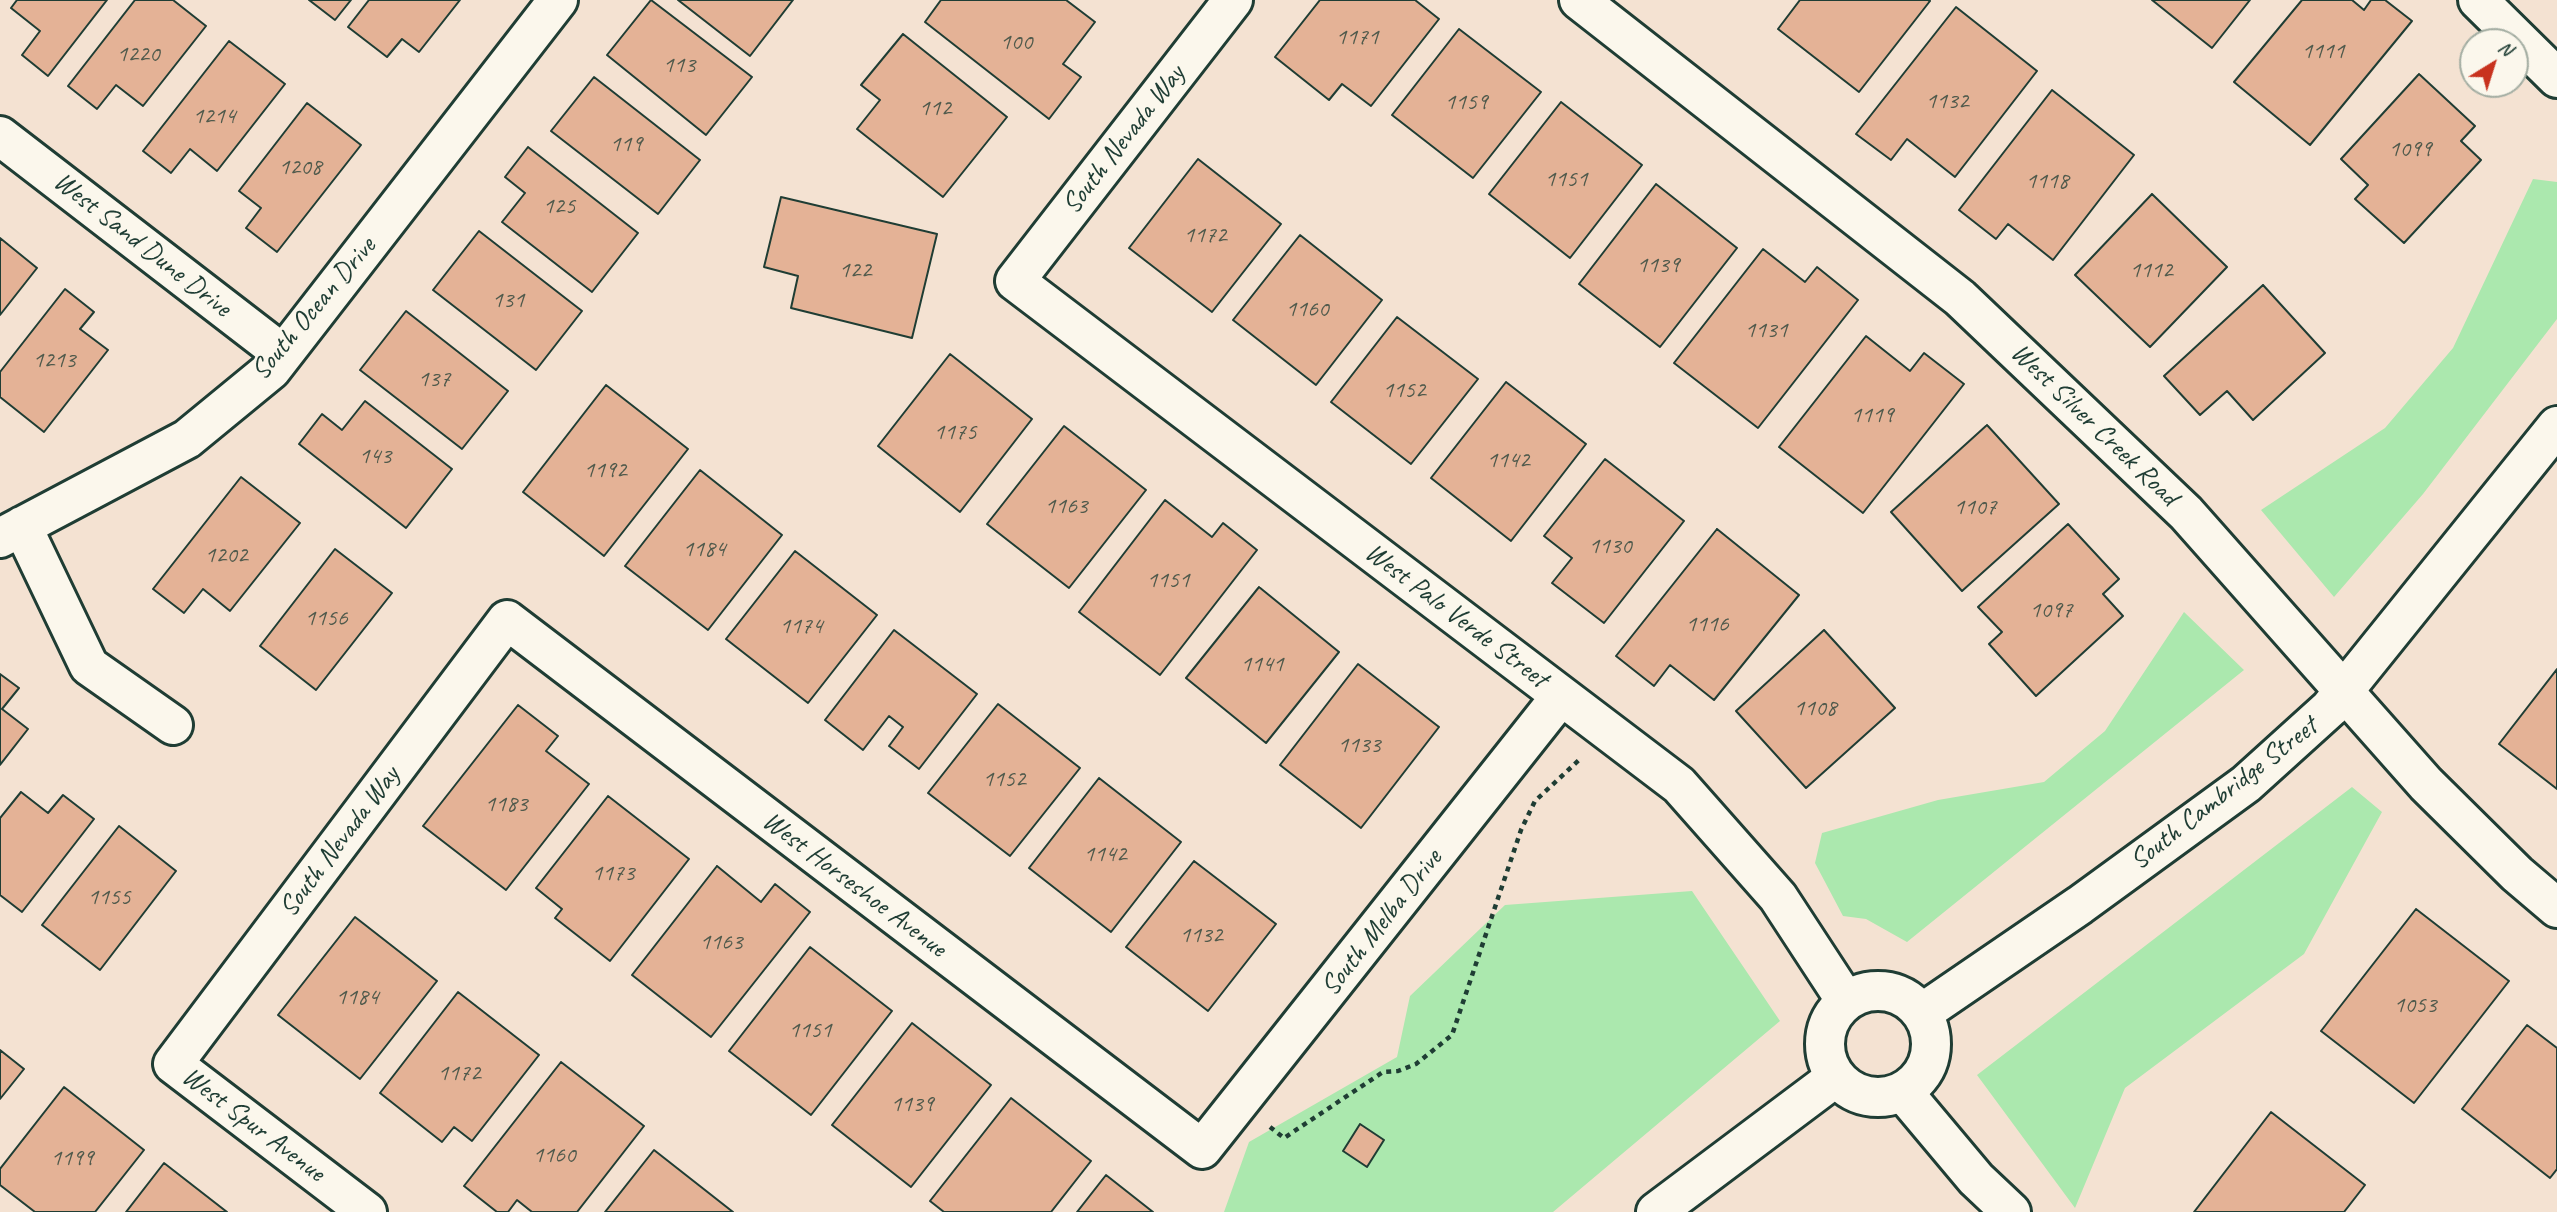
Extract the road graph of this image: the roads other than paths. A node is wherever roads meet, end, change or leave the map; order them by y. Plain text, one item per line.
1 (558, 0) edge
2 (1233, 0) edge
3 (1579, 0) edge
4 (2477, 0) edge
5 (2557, 78) edge
6 (0, 136) edge
7 (1015, 281) joint
8 (283, 354) junction
9 (2557, 426) edge
10 (11, 532) edge
11 (507, 620) joint
12 (2344, 691) junction
13 (1561, 696) junction
14 (173, 725) dead end
15 (2557, 908) edge
16 (1846, 1001) junction
17 (1922, 1013) junction
18 (173, 1064) joint
19 (1836, 1077) junction
20 (1903, 1092) junction
21 (1202, 1149) joint
22 (367, 1212) edge
23 (1656, 1212) edge
24 (2011, 1212) edge

1 - 8 street, South Ocean Drive
2 - 7 street, South Nevada Way
3 - 12 street, West Silver Creek Road
4 - 5 street
6 - 8 street, West Sand Dune Drive
7 - 13 street, West Palo Verde Street
8 - 10 street, South Ocean Drive
9 - 12 street, South Cambridge Street
10 - 14 street
11 - 18 street, South Nevada Way
11 - 21 street, West Horseshoe Avenue
12 - 15 street, West Silver Creek Road
12 - 17 street, South Cambridge Street
13 - 16 street, West Palo Verde Street
13 - 21 street, South Melba Drive
16 - 17 street
16 - 19 street
17 - 20 street
18 - 22 street, West Spur Avenue
19 - 20 street
19 - 23 street
20 - 24 street

